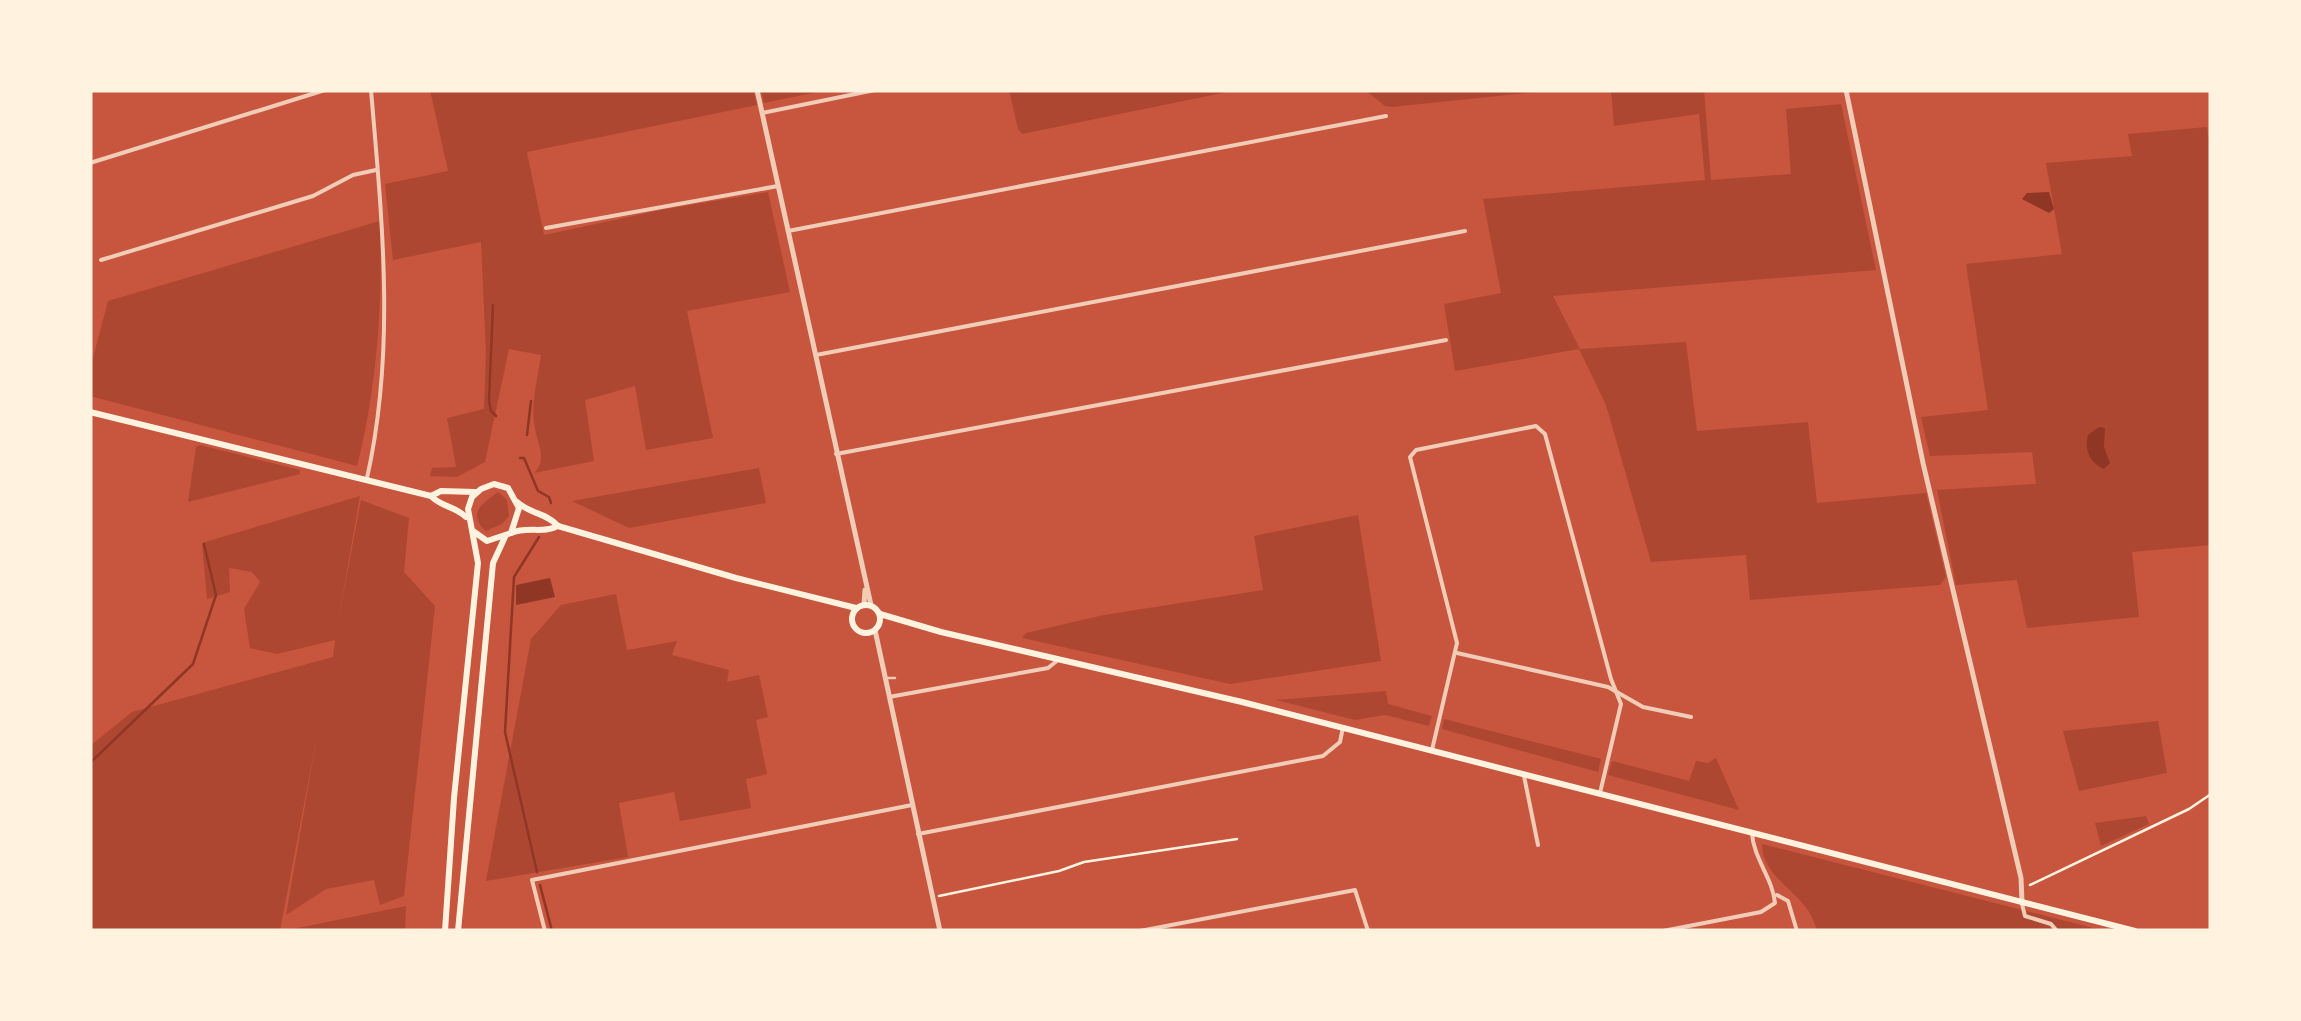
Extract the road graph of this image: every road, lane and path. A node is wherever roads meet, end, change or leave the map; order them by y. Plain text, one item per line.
1 (326, 90) edge
2 (371, 90) edge
3 (757, 90) edge
4 (875, 90) edge
5 (1846, 90) edge
6 (762, 113) junction
7 (1386, 116) dead end
8 (90, 163) edge
9 (378, 169) junction
10 (778, 186) junction
11 (546, 228) dead end
12 (1464, 230) dead end
13 (788, 231) junction
14 (101, 260) dead end
15 (1446, 340) dead end
16 (815, 356) junction
17 (90, 412) edge
18 (836, 454) junction
19 (367, 480) junction
20 (476, 492) junction
21 (431, 496) junction
22 (518, 502) junction
23 (468, 519) junction
24 (558, 526) junction
25 (473, 532) junction
26 (508, 534) junction
27 (860, 608) junction
28 (880, 618) junction
29 (872, 631) junction
30 (1457, 653) junction
31 (1058, 659) junction
32 (884, 678) junction
33 (895, 678) dead end
34 (1618, 693) junction
35 (889, 697) junction
36 (1691, 716) dead end
37 (1342, 727) junction
38 (1432, 750) junction
39 (1523, 774) junction
40 (1600, 793) junction
41 (2211, 794) edge
42 (912, 805) junction
43 (1752, 833) junction
44 (918, 834) junction
45 (1237, 839) dead end
46 (1538, 845) dead end
47 (2022, 888) junction
48 (1774, 894) junction
49 (932, 898) junction
50 (2022, 902) junction
51 (445, 931) edge
52 (458, 931) edge
53 (545, 931) edge
54 (940, 931) edge
55 (1140, 931) edge
56 (1368, 931) edge
57 (1663, 931) edge
58 (1797, 931) edge
59 (2057, 931) edge
60 (2135, 931) edge

1 - 8 street
2 - 9 street
3 - 6 street
4 - 6 street
5 - 47 street
6 - 10 street
7 - 13 street
9 - 14 street
9 - 19 street
10 - 11 street
10 - 13 street
12 - 16 street
13 - 16 street
15 - 18 street
16 - 18 street
17 - 19 main road
18 - 27 street
19 - 21 main road
20 - 21 main road
20 - 22 main road
20 - 23 main road
21 - 23 main road
22 - 24 main road
22 - 26 main road
23 - 25 main road
24 - 26 main road
24 - 27 main road
25 - 26 main road
25 - 51 main road
26 - 52 main road
27 - 28 main road
27 - 29 main road
28 - 29 main road
28 - 31 main road
29 - 32 street
30 - 34 street
30 - 34 street
30 - 38 street
31 - 35 street
31 - 37 main road
32 - 33 lane
32 - 35 street
34 - 36 street
34 - 40 street
35 - 42 street
37 - 38 main road
37 - 44 street
38 - 39 main road
39 - 40 main road
39 - 46 street
40 - 43 main road
41 - 47 path
42 - 44 street
42 - 53 street
43 - 48 street
43 - 50 main road
44 - 49 street
45 - 49 path
47 - 50 street
48 - 57 street
48 - 58 street
49 - 54 street
50 - 59 street
50 - 60 main road
55 - 56 street

